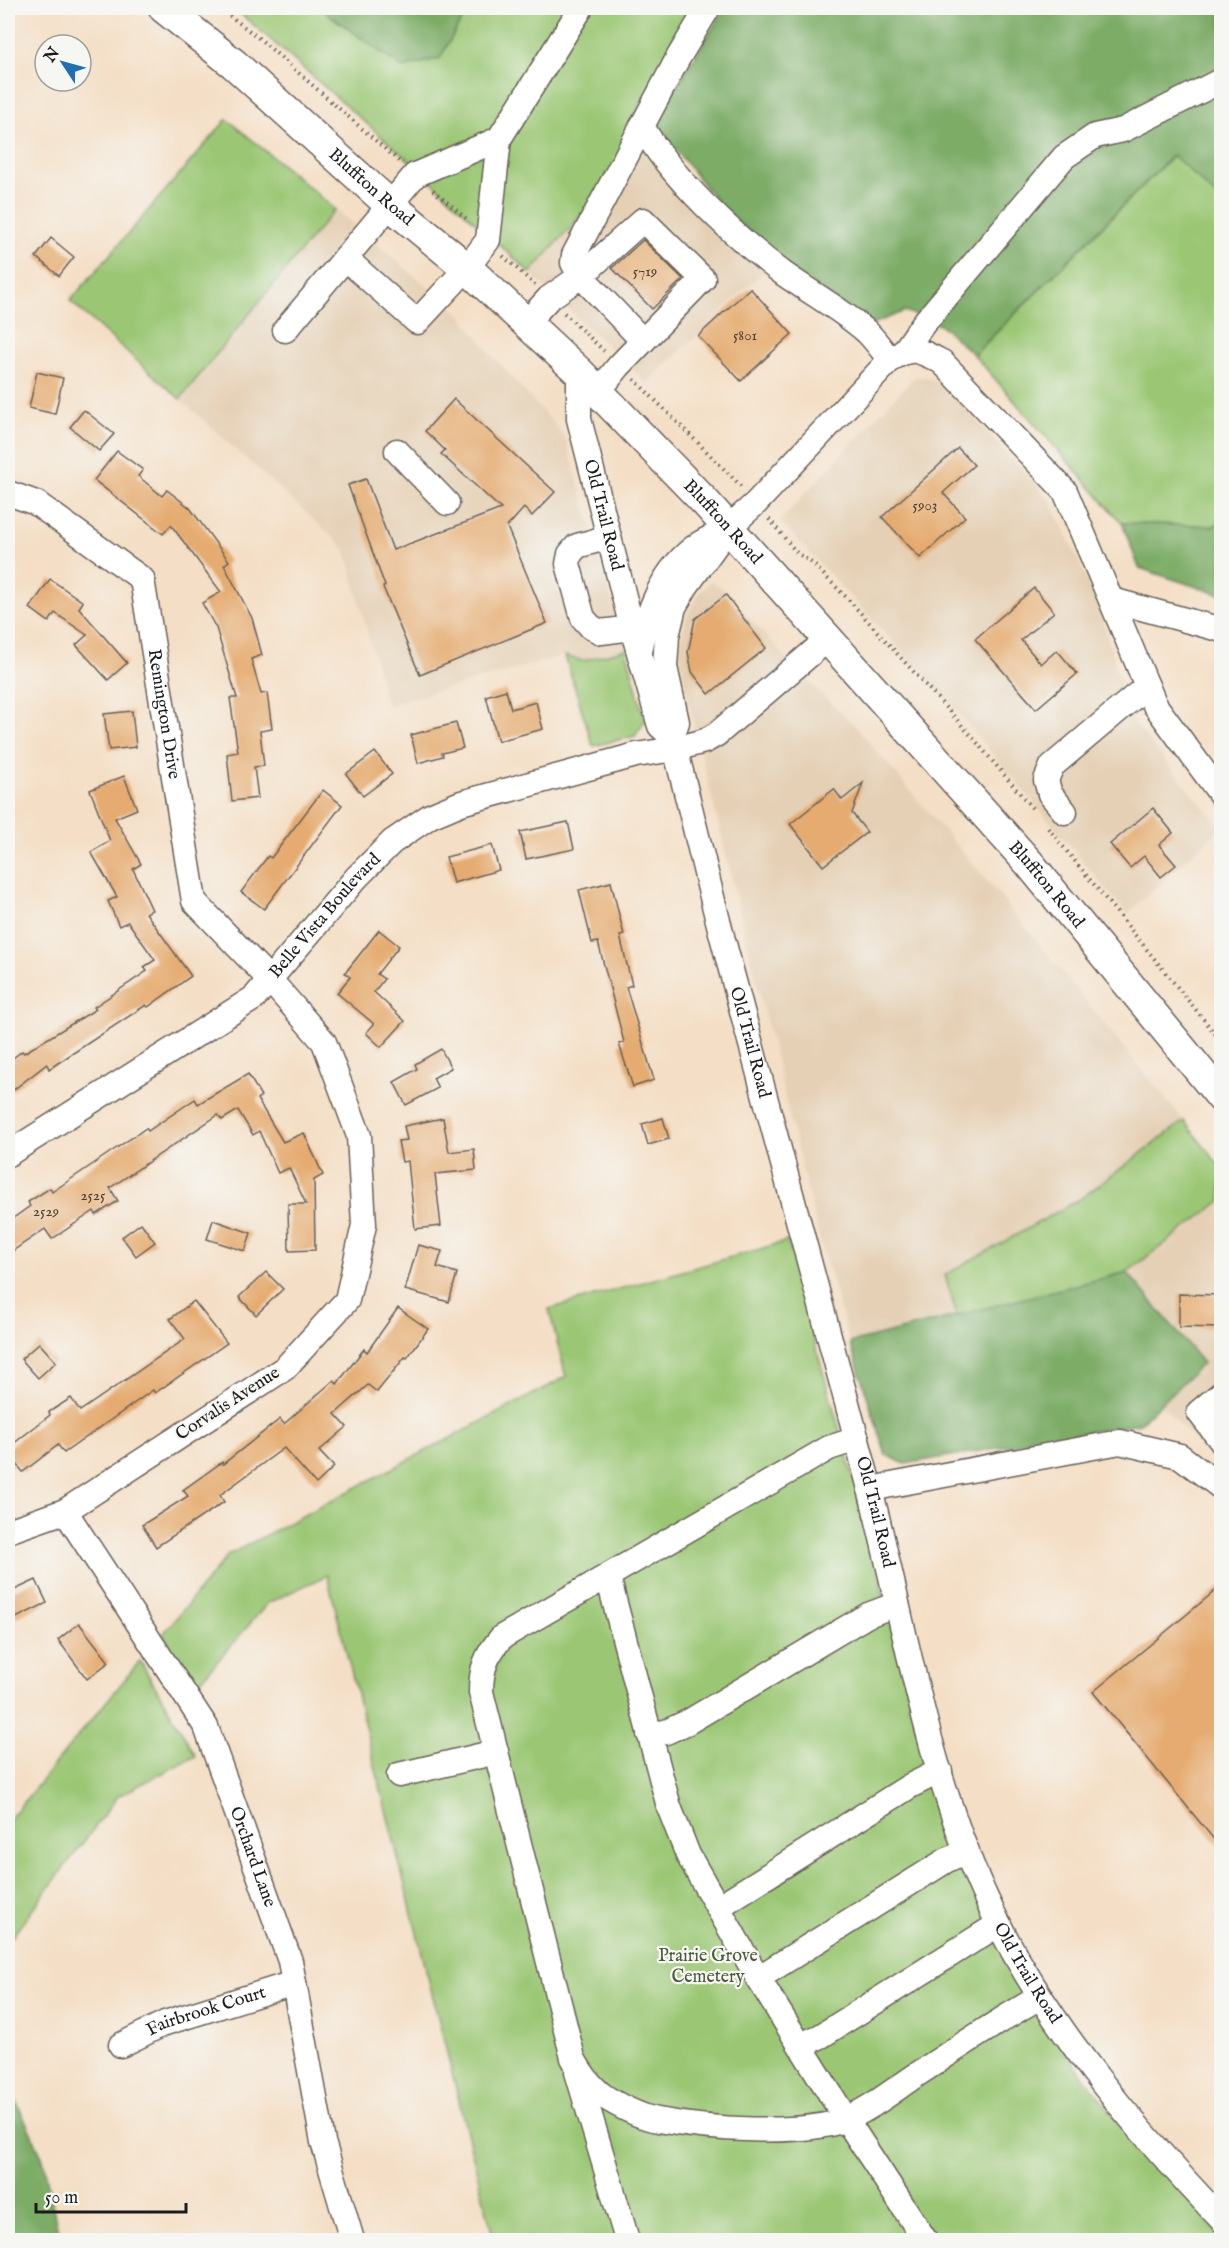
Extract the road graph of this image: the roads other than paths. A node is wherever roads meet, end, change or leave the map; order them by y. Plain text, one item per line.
1 (164, 8) edge
2 (581, 8) edge
3 (708, 8) edge
4 (1221, 80) edge
5 (642, 126) junction
6 (499, 139) junction
7 (389, 204) junction
8 (345, 258) junction
9 (467, 268) junction
10 (580, 276) junction
11 (526, 323) junction
12 (285, 330) dead end
13 (643, 341) junction
14 (898, 355) junction
15 (588, 382) junction
16 (397, 451) dead end
17 (8, 493) edge
18 (447, 503) dead end
19 (728, 528) junction
20 (609, 537) junction
21 (1112, 600) junction
22 (632, 628) junction
23 (1221, 630) edge
24 (828, 639) junction
25 (640, 656) junction
26 (1147, 686) junction
27 (674, 743) junction
28 (1221, 796) edge
29 (1065, 812) dead end
30 (270, 980) junction
31 (1218, 1086) edge
32 (8, 1154) edge
33 (1221, 1393) edge
34 (857, 1439) junction
35 (1221, 1442) edge
36 (1221, 1488) edge
37 (870, 1489) junction
38 (65, 1511) junction
39 (8, 1531) edge
40 (608, 1577) junction
41 (897, 1605) junction
42 (649, 1734) junction
43 (496, 1752) junction
44 (940, 1771) junction
45 (399, 1775) dead end
46 (967, 1851) junction
47 (717, 1907) junction
48 (999, 1924) junction
49 (758, 1978) junction
50 (294, 1983) junction
51 (1040, 1997) junction
52 (121, 2045) dead end
53 (801, 2045) junction
54 (573, 2058) junction
55 (846, 2119) junction
56 (1221, 2220) edge
57 (352, 2241) edge
58 (627, 2241) edge
59 (926, 2241) edge

1 - 7 main road, Bluffton Road
2 - 6 street
3 - 5 street
4 - 14 street
5 - 10 street
5 - 14 street
6 - 7 street
6 - 9 street
7 - 8 street
7 - 9 main road, Bluffton Road
8 - 9 street
8 - 12 street
9 - 11 main road, Bluffton Road
10 - 11 street
10 - 13 street
10 - 13 street
11 - 15 main road, Bluffton Road
13 - 15 street
14 - 19 street
14 - 21 street
15 - 19 main road, Bluffton Road
15 - 20 street, Old Trail Road
16 - 18 street
17 - 30 street, Remington Drive
19 - 24 main road, Bluffton Road
19 - 25 street, Old Trail Road
19 - 27 street, Old Trail Road
20 - 22 street, Old Trail Road
20 - 22 street
21 - 23 street
21 - 26 street
22 - 25 street, Old Trail Road
24 - 27 street, Belle Vista Boulevard
24 - 31 main road, Bluffton Road
25 - 27 street, Old Trail Road
26 - 28 street
26 - 29 street
27 - 30 street, Belle Vista Boulevard
27 - 34 street, Old Trail Road
30 - 32 street, Belle Vista Boulevard
30 - 38 street, Corvalis Avenue
33 - 35 street
34 - 37 street, Old Trail Road
34 - 40 street
36 - 37 street
37 - 41 street, Old Trail Road
38 - 39 street, Corvalis Avenue
38 - 50 street, Orchard Lane
40 - 42 street
40 - 43 street
41 - 42 street
41 - 44 street, Old Trail Road
42 - 47 street
43 - 45 street
43 - 54 street
44 - 46 street, Old Trail Road
44 - 47 street
46 - 48 street, Old Trail Road
46 - 49 street
47 - 49 street
48 - 51 street, Old Trail Road
48 - 53 street
49 - 53 street
50 - 52 street, Fairbrook Court
50 - 57 street, Orchard Lane
51 - 55 street
51 - 56 street, Old Trail Road
53 - 55 street
54 - 55 street
54 - 58 street
55 - 59 street

